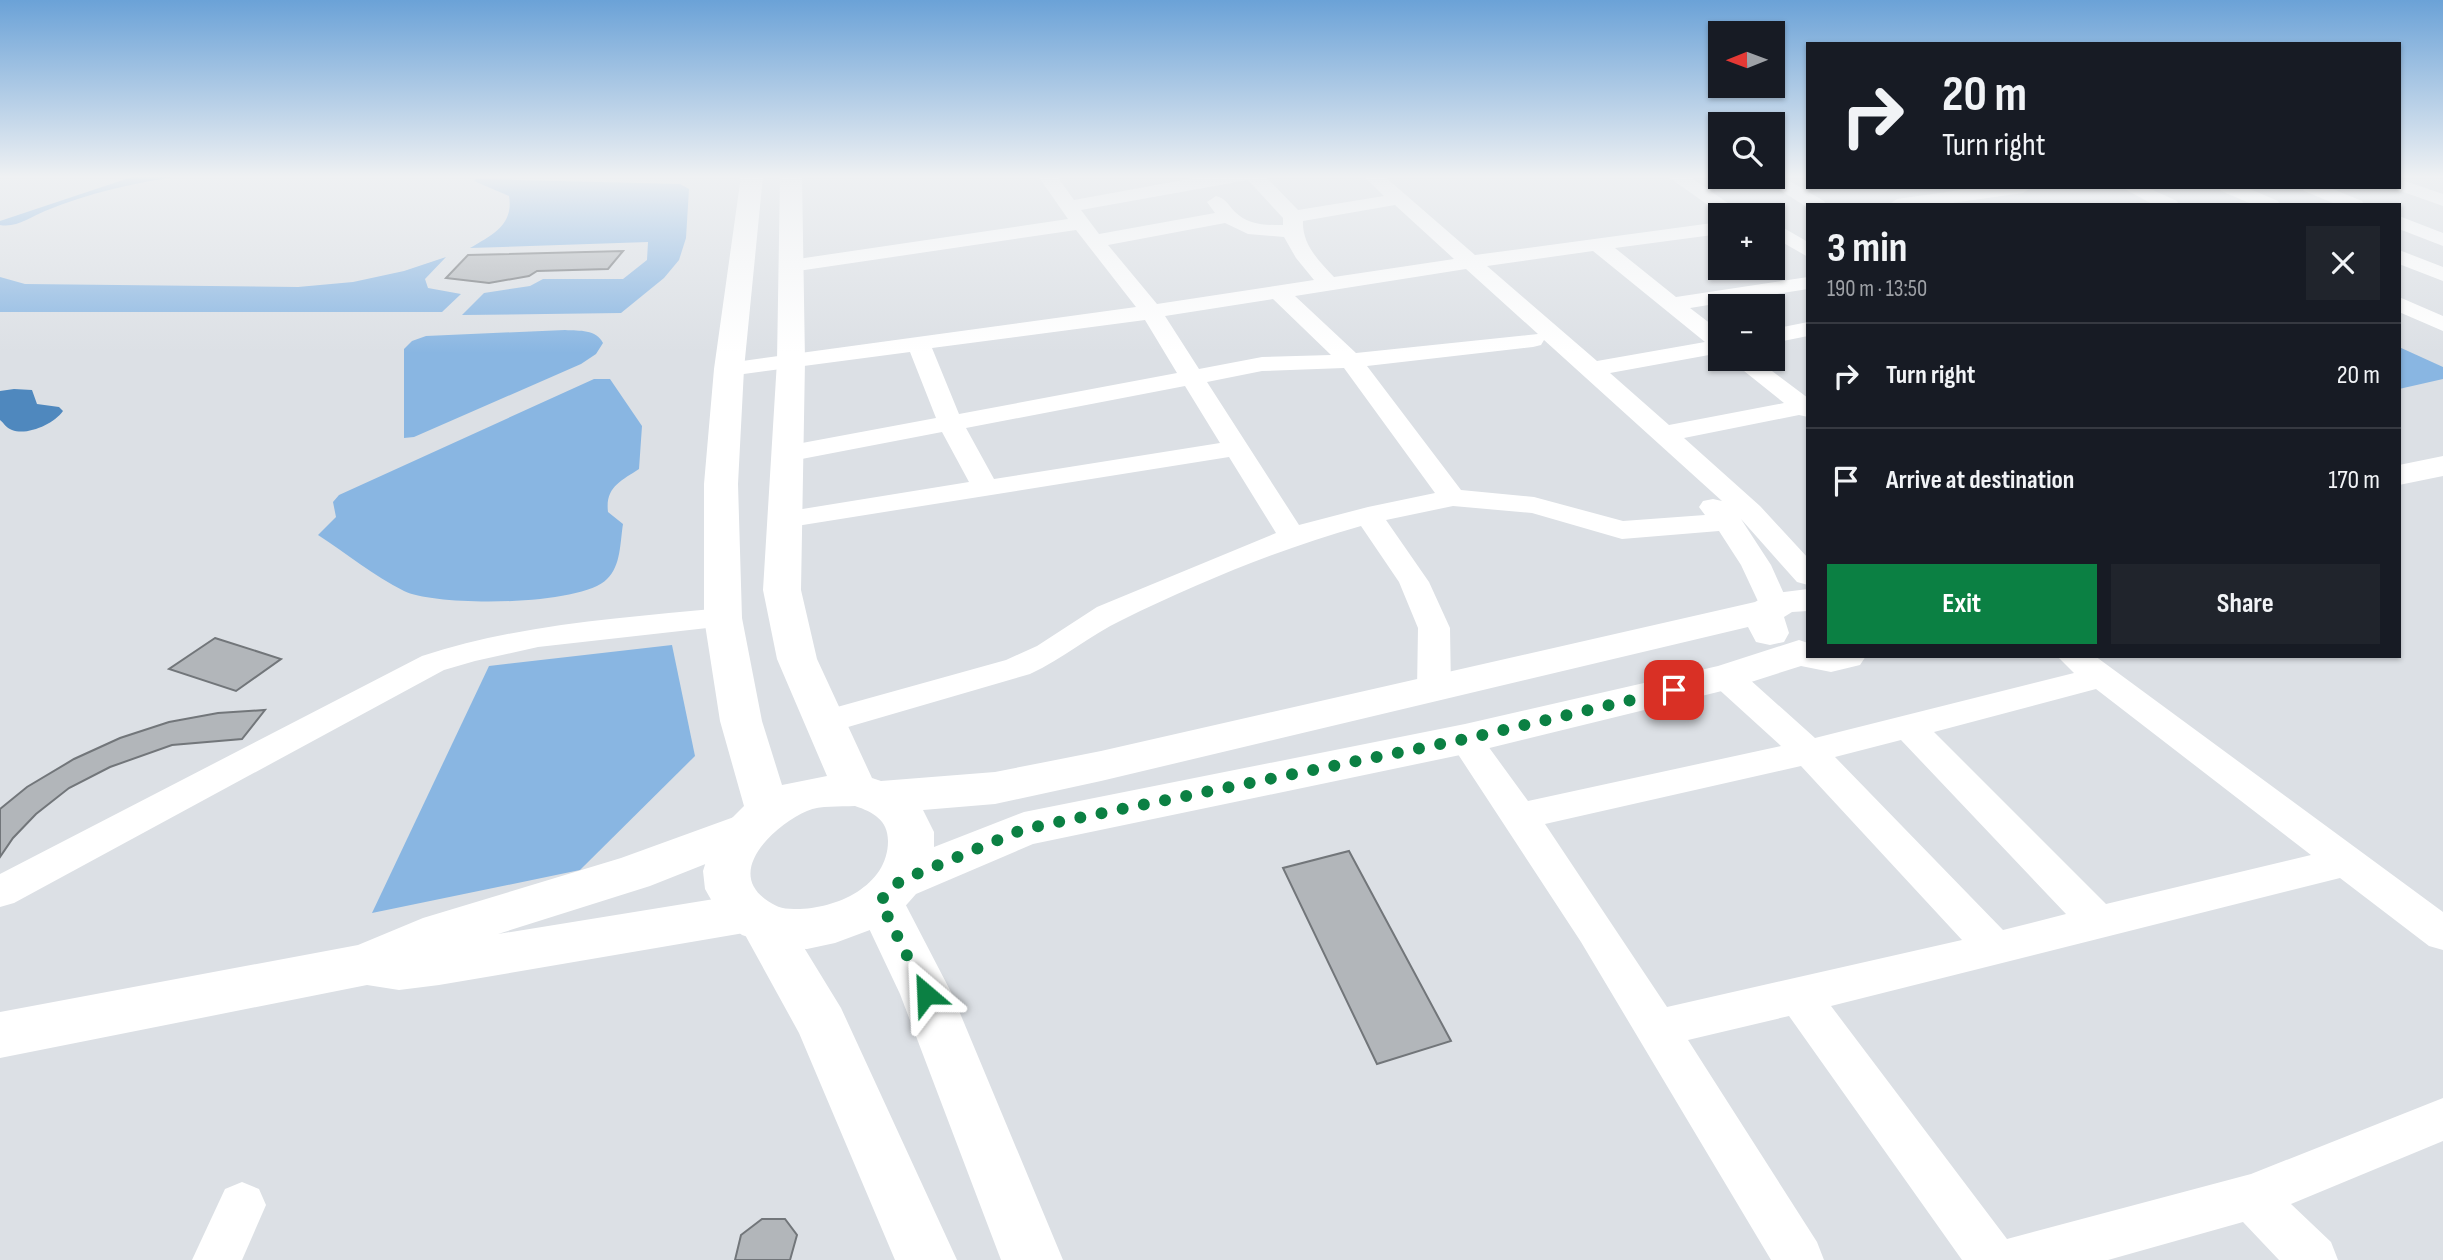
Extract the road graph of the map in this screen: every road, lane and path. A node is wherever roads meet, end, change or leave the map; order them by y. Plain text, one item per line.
1 (745, 235) edge
2 (791, 235) edge
3 (964, 235) edge
4 (1090, 235) edge
5 (1126, 235) edge
6 (1293, 235) edge
7 (1432, 235) edge
8 (1679, 235) edge
9 (1785, 236) edge
10 (2439, 236) edge
11 (1094, 240) junction
12 (2401, 241) edge
13 (1600, 246) junction
14 (1806, 250) edge
15 (2401, 257) edge
16 (1460, 264) junction
17 (791, 266) junction
18 (2443, 275) edge
19 (1806, 283) edge
20 (1329, 284) junction
21 (1278, 292) junction
22 (1671, 304) junction
23 (2401, 305) edge
24 (1151, 312) junction
25 (2443, 324) edge
26 (1806, 329) edge
27 (1708, 334) edge
28 (1785, 334) edge
29 (1533, 340) junction
30 (919, 345) junction
31 (1708, 346) edge
32 (791, 361) junction
33 (1350, 361) junction
34 (729, 369) junction
35 (1589, 370) junction
36 (1757, 371) edge
37 (1194, 378) junction
38 (1806, 408) edge
39 (951, 424) junction
40 (1662, 434) junction
41 (1238, 448) junction
42 (786, 454) junction
43 (2443, 466) edge
44 (2401, 475) edge
45 (985, 487) junction
46 (2443, 493) edge
47 (1453, 498) junction
48 (2401, 501) edge
49 (1368, 515) junction
50 (784, 520) junction
51 (1729, 522) junction
52 (1292, 536) junction
53 (1806, 574) edge
54 (1783, 605) edge
55 (723, 618) junction
56 (1806, 655) edge
57 (2088, 667) edge
58 (1726, 677) junction
59 (1434, 690) junction
60 (824, 722) junction
61 (1908, 726) junction
62 (1465, 739) junction
63 (1809, 752) junction
64 (868, 794) junction
65 (1521, 816) junction
66 (757, 821) junction
67 (2349, 861) junction
68 (890, 891) junction
69 (0, 892) edge
70 (754, 918) junction
71 (2097, 921) junction
72 (2440, 928) edge
73 (1995, 948) junction
74 (364, 965) junction
75 (1800, 998) junction
76 (1657, 1028) junction
77 (0, 1035) edge
78 (2443, 1119) edge
79 (2251, 1197) junction
80 (242, 1205) dead end
81 (217, 1260) edge
82 (926, 1260) edge
83 (1032, 1260) edge
84 (1799, 1260) edge
85 (1992, 1260) edge
86 (2018, 1260) edge
87 (2313, 1260) edge

1 - 34 main road
2 - 17 main road
3 - 17 street
4 - 11 street
5 - 11 street
6 - 20 street
7 - 16 street
8 - 13 street
9 - 14 street
10 - 12 street
11 - 24 street
13 - 16 street
13 - 22 street
15 - 18 street
16 - 20 street
16 - 29 street
16 - 35 street
17 - 32 main road
19 - 22 street
20 - 21 street
21 - 24 street
21 - 33 street
22 - 27 street
23 - 25 street
24 - 30 street
24 - 37 street
26 - 28 street
29 - 33 street
29 - 51 street
30 - 32 street
30 - 39 street
31 - 35 street
32 - 34 street
32 - 42 main road
33 - 37 street
33 - 47 street
34 - 55 main road
35 - 40 street
36 - 38 street
37 - 39 street
37 - 41 street
38 - 40 street
39 - 42 street
39 - 45 street
40 - 53 street
41 - 45 street
41 - 52 street
42 - 50 main road
43 - 44 main road
45 - 50 street
46 - 48 main road
47 - 49 street
47 - 51 street
49 - 52 street
49 - 59 street
50 - 60 main road
51 - 54 street
52 - 60 street
54 - 56 main road
54 - 59 main road
55 - 66 main road
55 - 69 street
56 - 58 main road
57 - 61 street
57 - 67 street
58 - 62 main road
58 - 63 street
59 - 64 main road
60 - 64 main road
61 - 63 street
61 - 71 street
62 - 65 street
62 - 68 main road
63 - 65 street
63 - 73 street
64 - 66 main road
64 - 68 main road
65 - 76 street
66 - 70 main road
66 - 74 main road
67 - 71 street
67 - 72 street
68 - 70 main road
68 - 83 main road
70 - 74 main road
70 - 82 main road
71 - 73 street
73 - 75 street
74 - 77 main road
75 - 76 street
75 - 85 street
76 - 84 street
78 - 79 street
79 - 86 street
79 - 87 street
80 - 81 street

